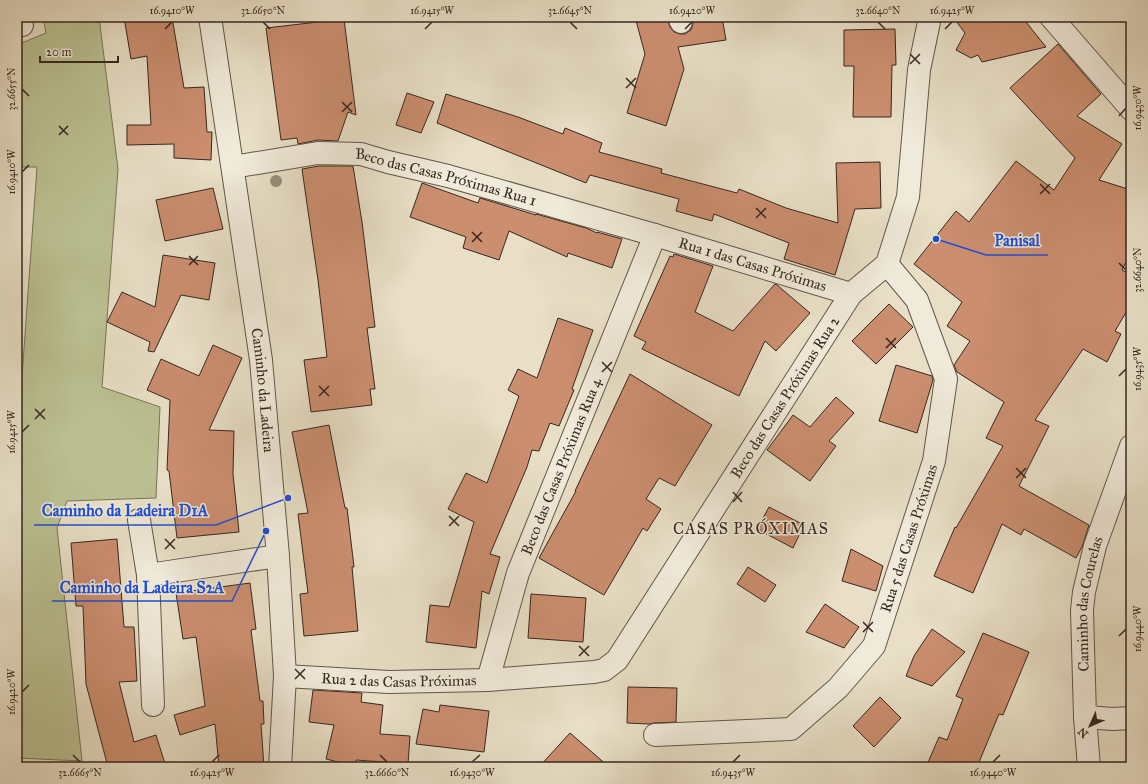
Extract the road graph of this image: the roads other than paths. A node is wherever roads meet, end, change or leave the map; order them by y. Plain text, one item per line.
1 (210, 17) edge
2 (930, 17) edge
3 (1051, 17) edge
4 (1131, 109) edge
5 (233, 167) junction
6 (655, 235) junction
7 (888, 264) junction
8 (851, 294) junction
9 (1131, 446) edge
10 (139, 520) dead end
11 (278, 556) junction
12 (148, 575) junction
13 (285, 676) junction
14 (488, 680) junction
15 (153, 705) dead end
16 (1085, 717) junction
17 (1131, 718) edge
18 (655, 735) dead end
19 (280, 767) edge
20 (1089, 767) edge

1 - 5 street, Caminho da Ladeira
2 - 7 street
3 - 4 street
5 - 6 street, Beco das Casas Próximas Rua 1
5 - 11 street, Caminho da Ladeira
6 - 8 street, Rua 1 das Casas Próximas
6 - 14 street, Beco das Casas Próximas Rua 4
7 - 8 street, Beco das Casas Próximas Rua 2
7 - 18 street, Rua 5 das Casas Próximas
8 - 14 street, Beco das Casas Próximas Rua 2
9 - 16 street, Caminho das Courelas
10 - 12 street
11 - 12 street
11 - 13 street, Caminho da Ladeira
12 - 15 street
13 - 14 street, Rua 2 das Casas Próximas
13 - 19 street, Caminho da Ladeira
16 - 17 street
16 - 20 street, Caminho das Courelas

